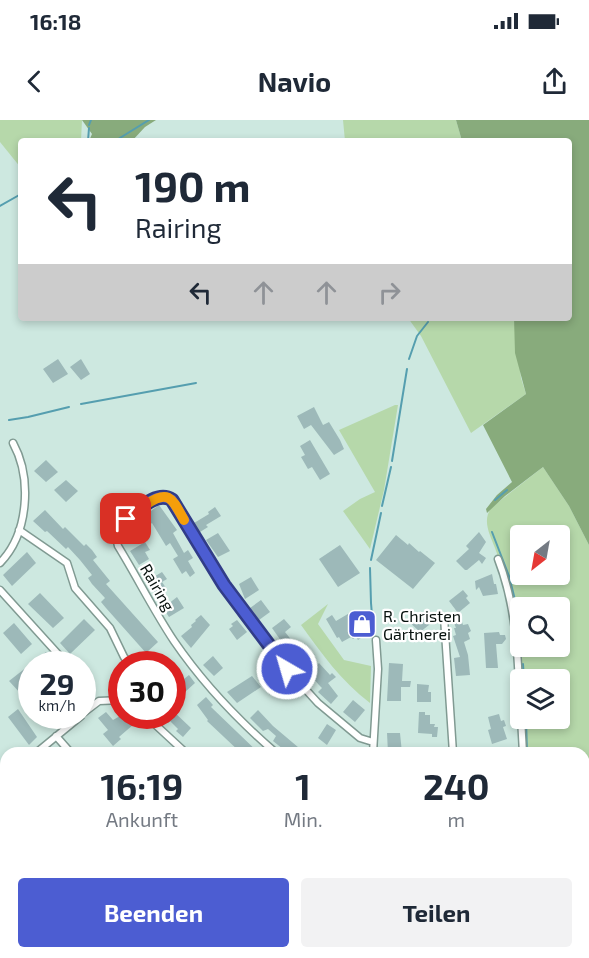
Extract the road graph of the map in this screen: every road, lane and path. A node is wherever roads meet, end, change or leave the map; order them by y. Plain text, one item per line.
1 (13, 443) dead end
2 (19, 530) junction
3 (498, 560) dead end
4 (0, 563) edge
5 (0, 590) edge
6 (444, 617) dead end
7 (376, 640) dead end
8 (55, 651) edge
9 (121, 651) edge
10 (518, 669) edge
11 (65, 729) edge
12 (160, 729) edge
13 (522, 729) edge
14 (56, 736) junction
15 (373, 742) junction
16 (43, 747) edge
17 (66, 747) edge
18 (180, 747) edge
19 (270, 747) edge
20 (373, 747) edge
21 (453, 747) edge
22 (523, 747) edge

1 - 2 street
2 - 4 street
2 - 9 street
3 - 10 street
5 - 8 street
6 - 21 street
7 - 15 street
11 - 14 street
12 - 18 street
13 - 22 street
14 - 16 street
14 - 17 street
15 - 19 street, Rairing
15 - 20 street

